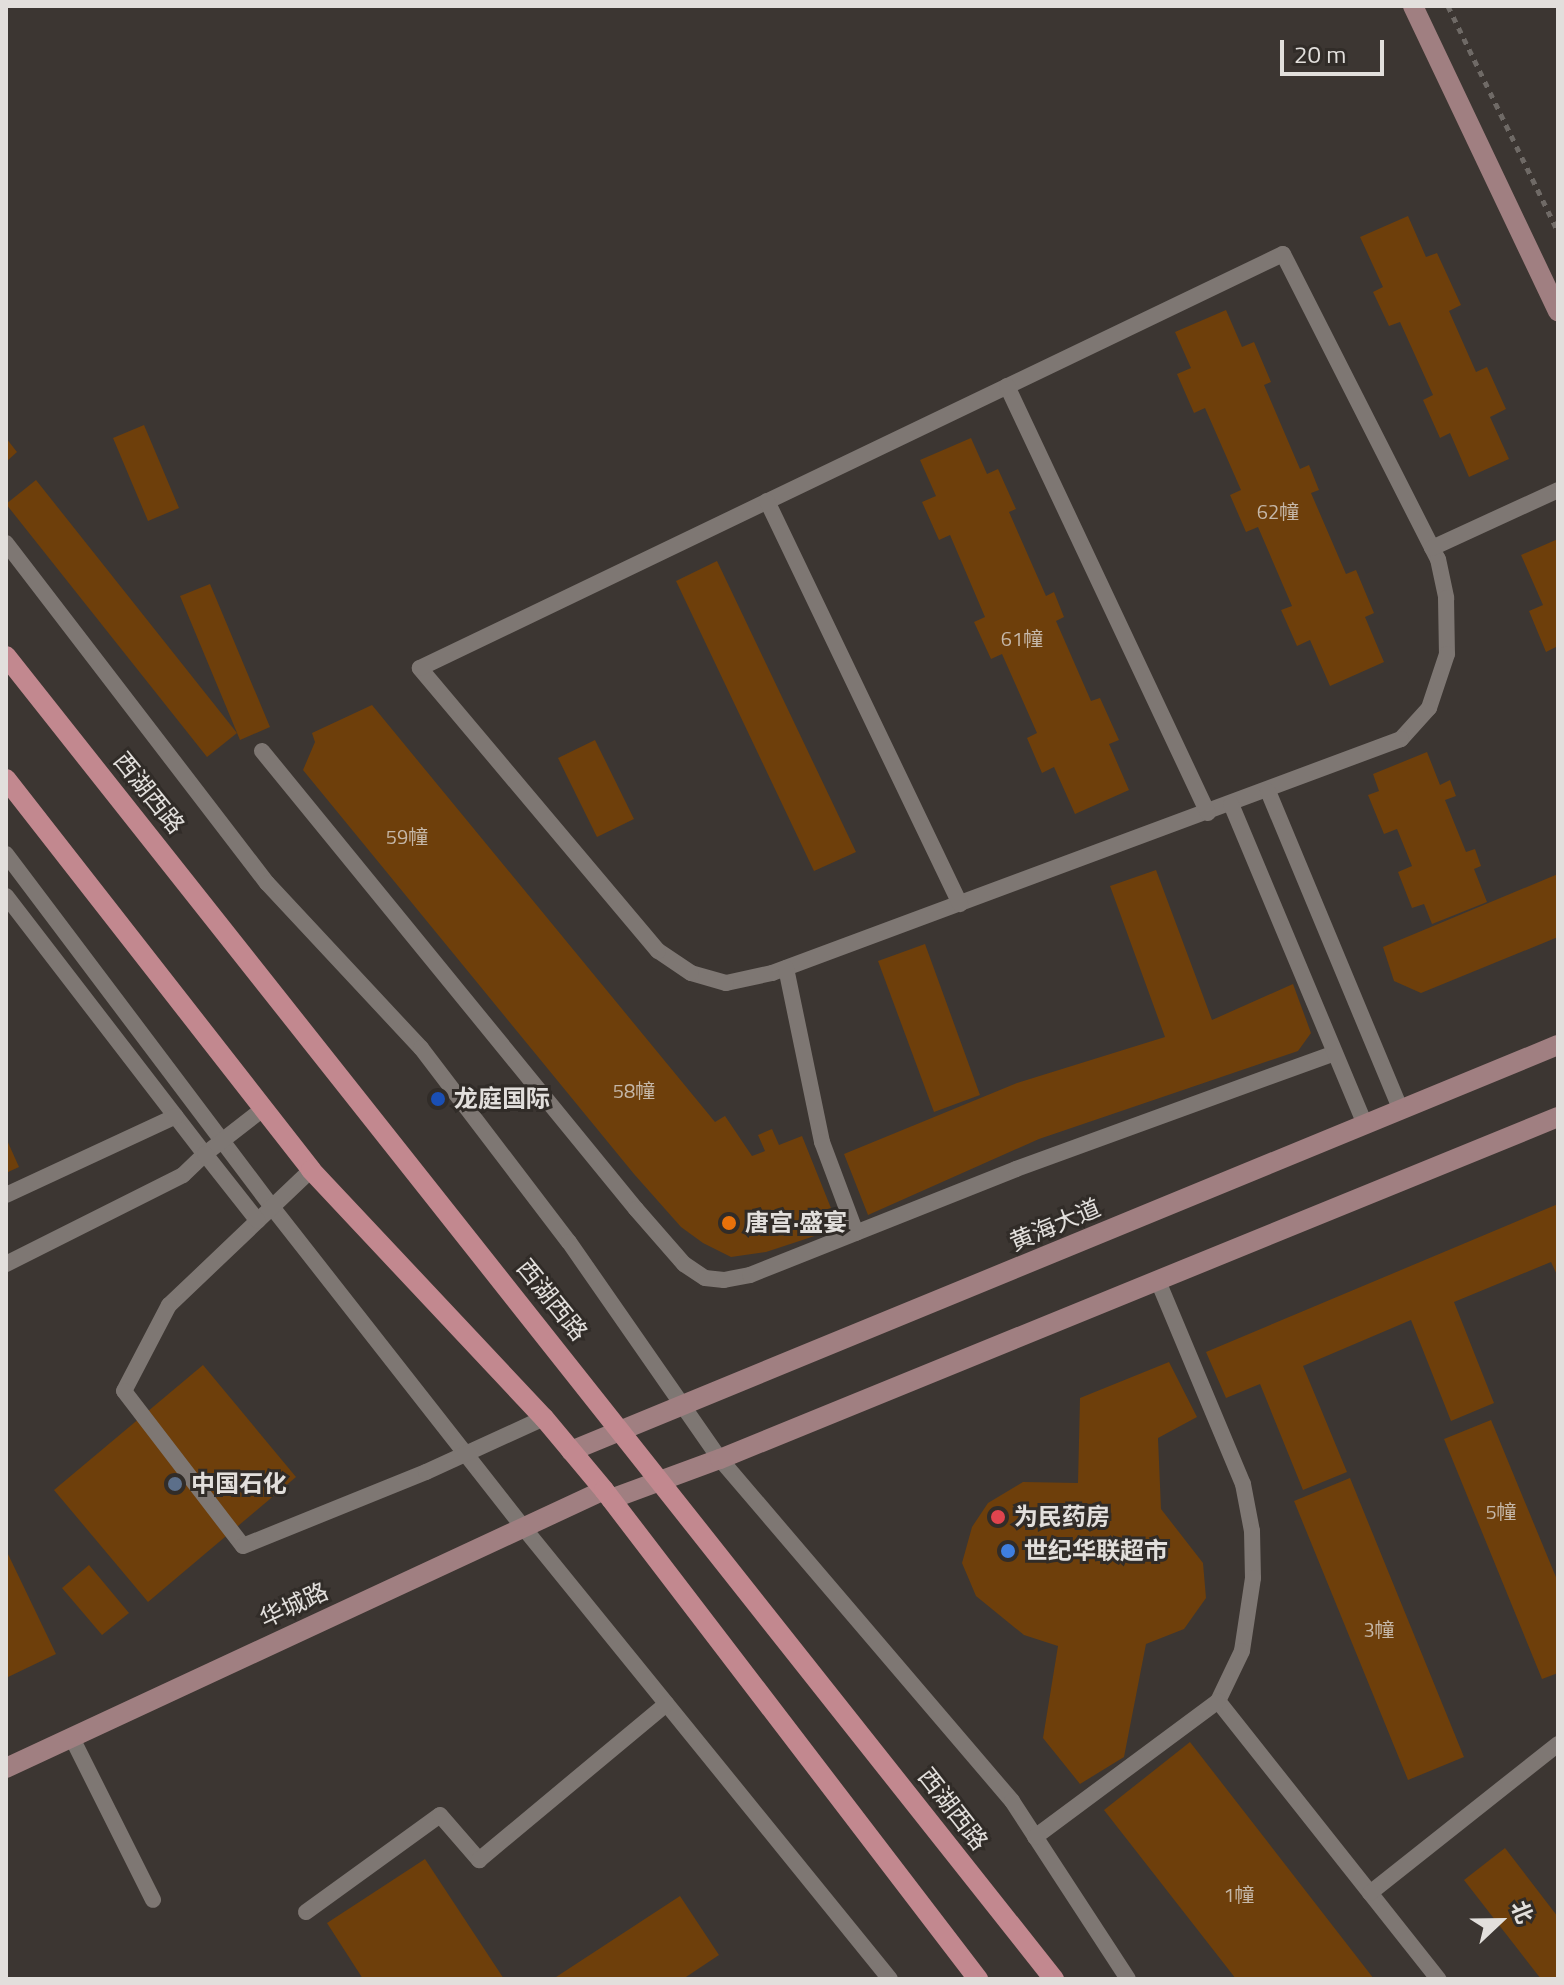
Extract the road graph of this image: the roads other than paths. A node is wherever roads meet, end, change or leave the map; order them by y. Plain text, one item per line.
1 (1413, 6) edge
2 (1558, 311) edge
3 (1007, 386) junction
4 (1558, 490) edge
5 (767, 501) junction
6 (6, 543) edge
7 (1432, 548) junction
8 (6, 656) edge
9 (262, 751) dead end
10 (6, 779) edge
11 (1268, 791) junction
12 (1231, 804) junction
13 (1208, 813) junction
14 (6, 854) edge
15 (6, 896) edge
16 (960, 904) junction
17 (786, 968) junction
18 (1558, 1045) edge
19 (1334, 1053) junction
20 (263, 1109) junction
21 (1401, 1110) junction
22 (176, 1116) junction
23 (1558, 1117) edge
24 (1365, 1125) junction
25 (222, 1141) junction
26 (205, 1154) junction
27 (311, 1170) junction
28 (6, 1195) edge
29 (272, 1207) junction
30 (258, 1221) junction
31 (856, 1233) junction
32 (6, 1264) edge
33 (1158, 1281) junction
34 (684, 1407) junction
35 (544, 1418) junction
36 (624, 1432) junction
37 (571, 1451) junction
38 (465, 1454) junction
39 (720, 1459) junction
40 (661, 1478) junction
41 (608, 1494) junction
42 (523, 1527) junction
43 (1218, 1701) junction
44 (666, 1704) junction
45 (72, 1738) junction
46 (1558, 1744) edge
47 (6, 1768) edge
48 (1035, 1837) junction
49 (1370, 1893) junction
50 (153, 1900) dead end
51 (306, 1912) dead end
52 (890, 1979) edge
53 (978, 1979) edge
54 (1054, 1979) edge
55 (1128, 1979) edge
56 (1438, 1979) edge

1 - 2 street
3 - 5 lane
3 - 7 lane
3 - 13 lane
4 - 7 lane
5 - 16 lane
5 - 17 lane
6 - 34 lane
7 - 11 lane
8 - 36 main road, 西湖西路
9 - 31 lane
10 - 20 main road
11 - 12 lane
11 - 21 lane
12 - 13 lane
12 - 19 lane
13 - 16 lane
14 - 25 lane
15 - 22 lane
16 - 17 lane
17 - 31 lane
18 - 21 street, 黄海大道
19 - 24 lane
19 - 31 lane
20 - 25 lane
20 - 27 main road
21 - 24 street, 黄海大道
22 - 26 lane
22 - 28 lane
23 - 33 street
24 - 34 street, 黄海大道
25 - 26 lane
25 - 29 lane
26 - 30 lane
26 - 32 lane
27 - 29 lane
27 - 35 main road
29 - 30 lane
29 - 38 lane
30 - 38 lane
33 - 39 street
33 - 43 lane
34 - 36 street, 黄海大道
34 - 39 lane
35 - 37 main road
35 - 38 lane
36 - 37 street, 黄海大道
36 - 40 main road, 西湖西路
37 - 41 main road
38 - 42 lane
39 - 40 street
39 - 48 lane
40 - 41 street
40 - 54 main road, 西湖西路
41 - 42 street, 华城路
41 - 53 main road
42 - 44 lane
42 - 45 street, 华城路
43 - 48 lane
43 - 49 lane
44 - 51 lane
44 - 52 lane
45 - 47 street, 华城路
45 - 50 lane
46 - 49 lane
48 - 55 lane
49 - 56 lane

